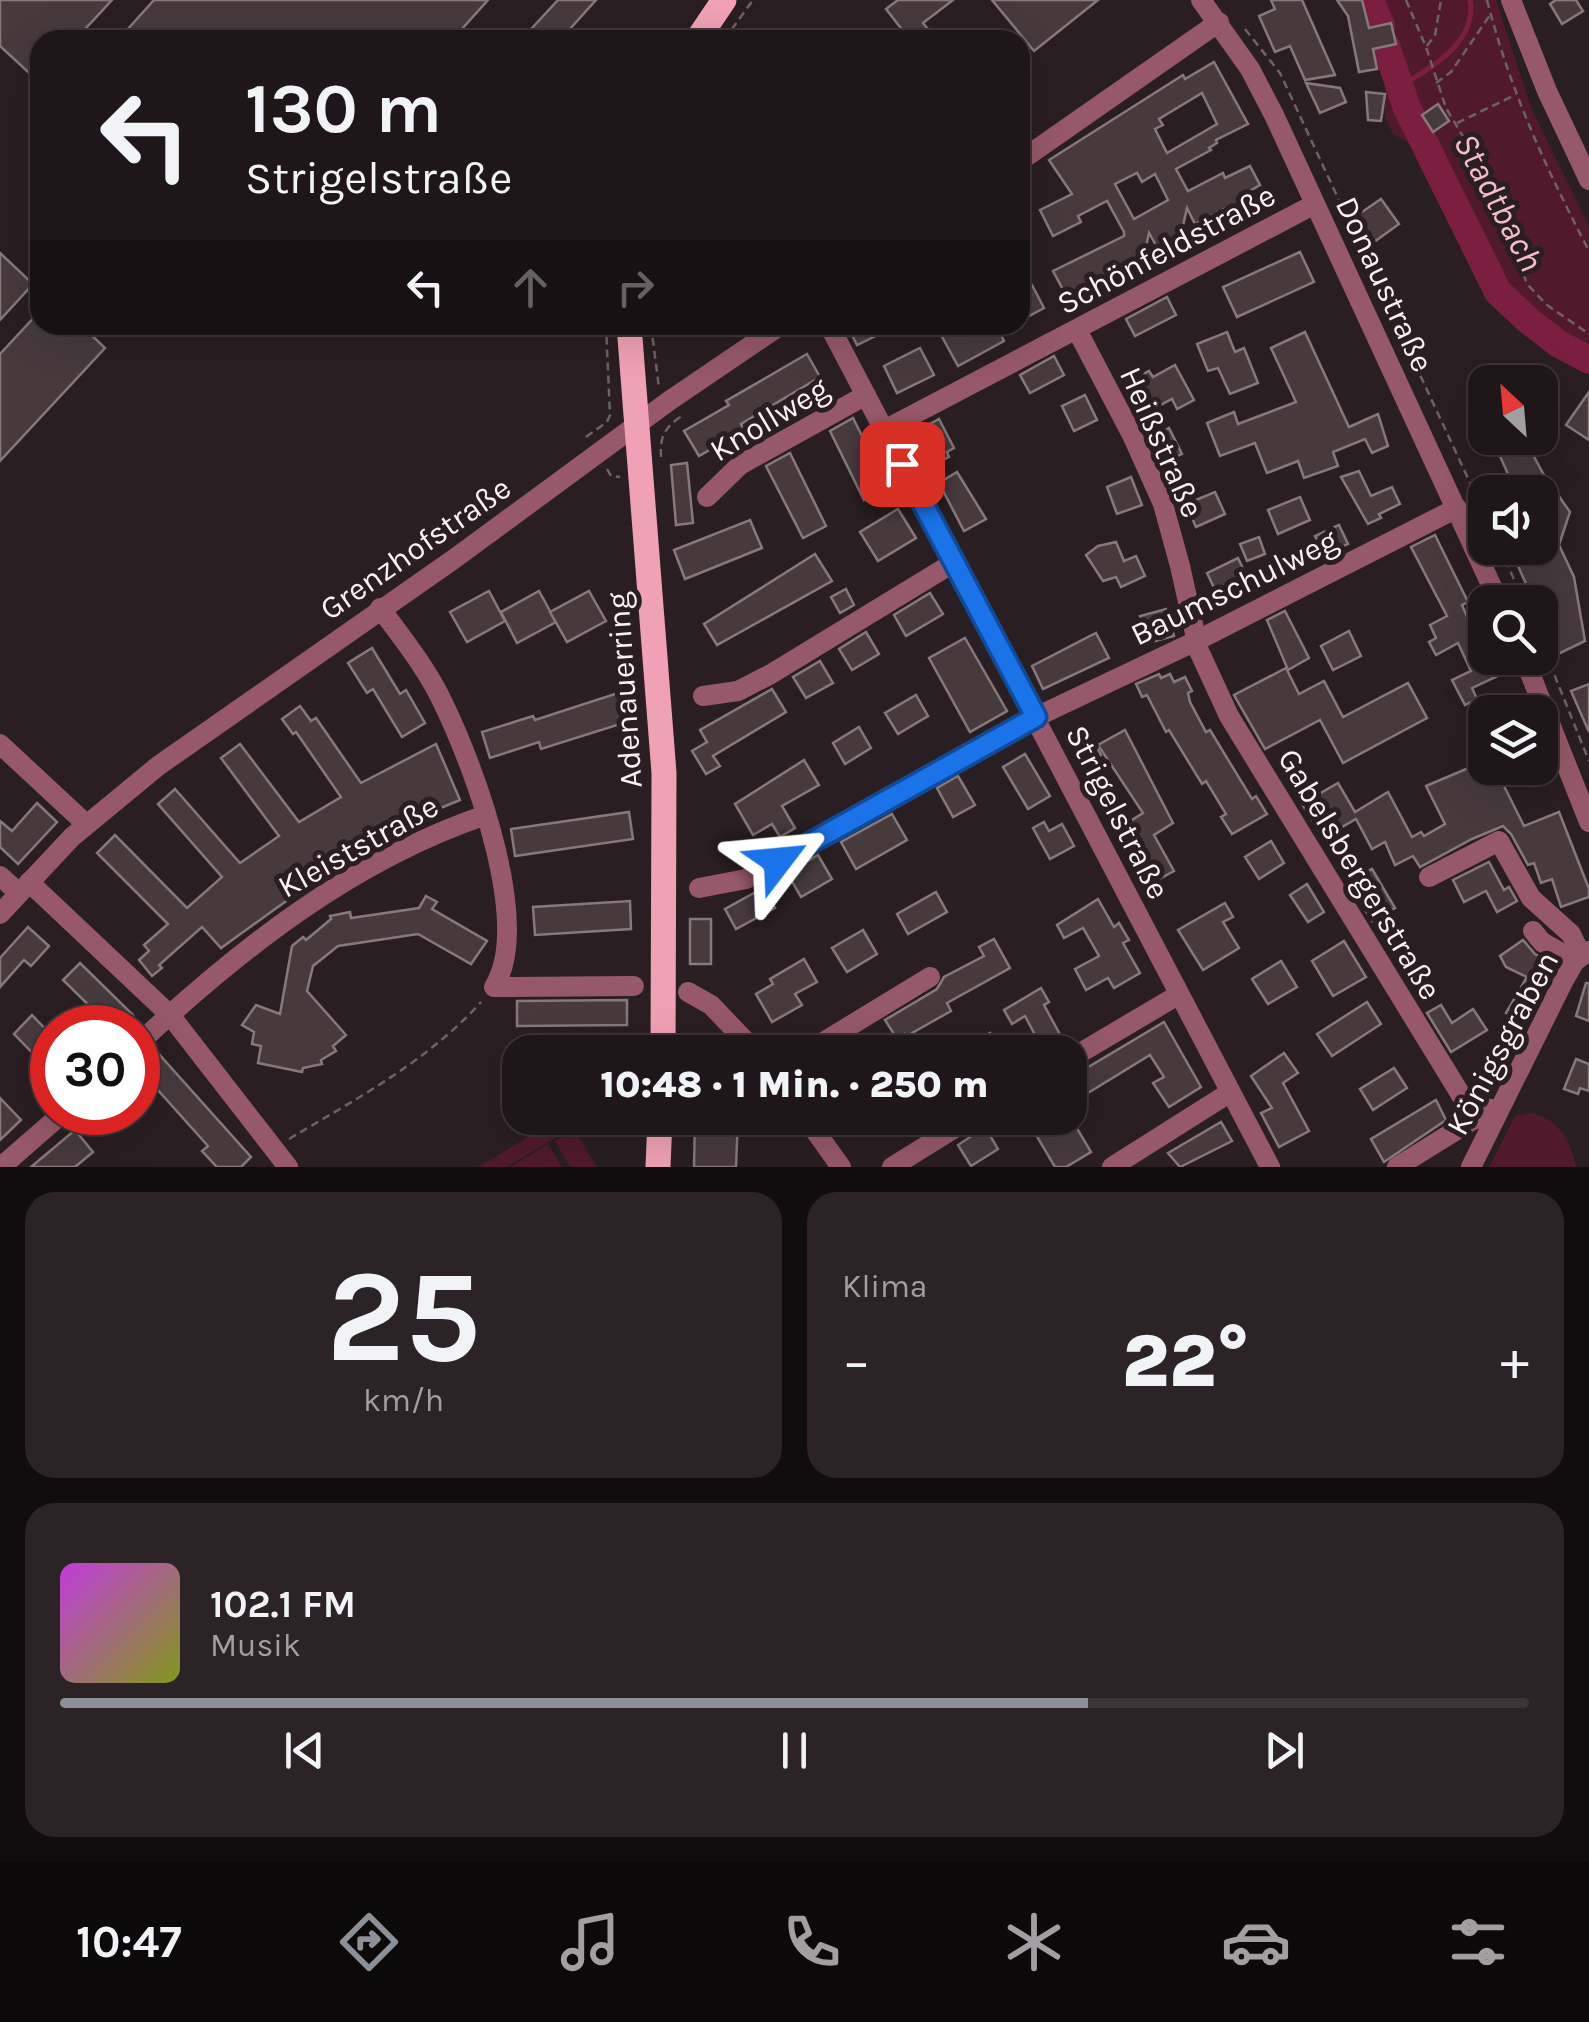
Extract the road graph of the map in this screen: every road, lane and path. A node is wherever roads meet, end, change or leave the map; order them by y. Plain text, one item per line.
1 (724, 0) edge
2 (754, 0) edge
3 (1201, 0) edge
4 (1406, 0) edge
5 (1441, 0) edge
6 (1487, 0) edge
7 (1512, 0) edge
8 (1490, 14) junction
9 (1219, 22) junction
10 (1246, 29) dead end
11 (703, 30) edge
12 (732, 30) edge
13 (1426, 48) junction
14 (1436, 83) junction
15 (1515, 96) junction
16 (1456, 123) junction
17 (1030, 154) edge
18 (1589, 180) edge
19 (1315, 204) junction
20 (1589, 251) edge
21 (1077, 330) junction
22 (1589, 334) edge
23 (606, 335) edge
24 (630, 335) edge
25 (652, 335) edge
26 (766, 335) edge
27 (833, 335) edge
28 (657, 385) dead end
29 (866, 395) junction
30 (637, 425) junction
31 (884, 430) junction
32 (598, 455) junction
33 (622, 477) dead end
34 (1468, 478) edge
35 (707, 496) dead end
36 (1457, 508) junction
37 (953, 563) junction
38 (1491, 585) edge
39 (380, 608) junction
40 (1196, 640) junction
41 (1531, 675) edge
42 (1554, 675) edge
43 (704, 696) dead end
44 (1036, 717) junction
45 (0, 744) edge
46 (1589, 761) edge
47 (486, 815) junction
48 (1589, 822) edge
49 (86, 824) junction
50 (0, 876) edge
51 (1429, 877) dead end
52 (24, 887) junction
53 (699, 888) dead end
54 (0, 914) edge
55 (1532, 931) dead end
56 (1582, 956) edge
57 (930, 977) dead end
58 (634, 986) dead end
59 (494, 987) junction
60 (688, 992) dead end
61 (1178, 995) junction
62 (170, 1014) junction
63 (160, 1023) edge
64 (663, 1035) edge
65 (740, 1035) edge
66 (835, 1035) edge
67 (1087, 1049) edge
68 (1229, 1093) junction
69 (1499, 1110) junction
70 (38, 1135) edge
71 (659, 1135) edge
72 (818, 1135) edge
73 (943, 1135) edge
74 (274, 1148) junction
75 (2, 1167) edge
76 (288, 1167) edge
77 (658, 1167) edge
78 (841, 1167) edge
79 (892, 1167) edge
80 (1112, 1167) edge
81 (1270, 1167) edge
82 (1397, 1167) edge
83 (1471, 1167) edge

1 - 11 main road
2 - 12 path
3 - 9 street, Donaustraße
4 - 13 path
5 - 13 path
6 - 8 path
7 - 18 street
8 - 14 path
8 - 15 path
9 - 17 street
9 - 19 street, Donaustraße
10 - 34 path
13 - 14 path
14 - 16 path
15 - 16 path
15 - 20 path
16 - 22 path
19 - 21 street, Schönfeldstraße
19 - 36 street, Donaustraße
21 - 31 street, Schönfeldstraße
21 - 40 street, Heißstraße
23 - 32 path
24 - 30 main road, Adenauerring
25 - 28 path
26 - 30 street, Grenzhofstraße
27 - 29 street, Strigelstraße
29 - 31 street, Strigelstraße
29 - 35 street, Knollweg
30 - 32 street, Grenzhofstraße
30 - 64 main road, Adenauerring
31 - 37 street, Strigelstraße
32 - 33 path
32 - 39 street, Grenzhofstraße
36 - 38 street, Donaustraße
36 - 40 street, Baumschulweg
37 - 43 street
37 - 44 street, Strigelstraße
39 - 47 street
39 - 49 street, Grenzhofstraße
40 - 44 street, Baumschulweg
40 - 69 street, Gabelsbergerstraße
41 - 48 street
42 - 46 path
44 - 53 street, Baumschulweg
44 - 61 street, Strigelstraße
45 - 49 street
47 - 59 street
47 - 62 street, Kleiststraße
49 - 52 street, Grenzhofstraße
50 - 52 street
51 - 56 street
52 - 54 street, Grenzhofstraße
52 - 62 street
55 - 56 street
56 - 69 street, Königsgraben
57 - 66 street
58 - 59 street
59 - 74 path
60 - 65 street
61 - 67 street
61 - 68 street, Strigelstraße
62 - 63 street, Kleiststraße
62 - 74 street
68 - 80 street
68 - 81 street, Strigelstraße
69 - 82 street
69 - 83 street, Königsgraben
70 - 75 street
71 - 77 main road
72 - 78 street
73 - 79 street
74 - 76 street

